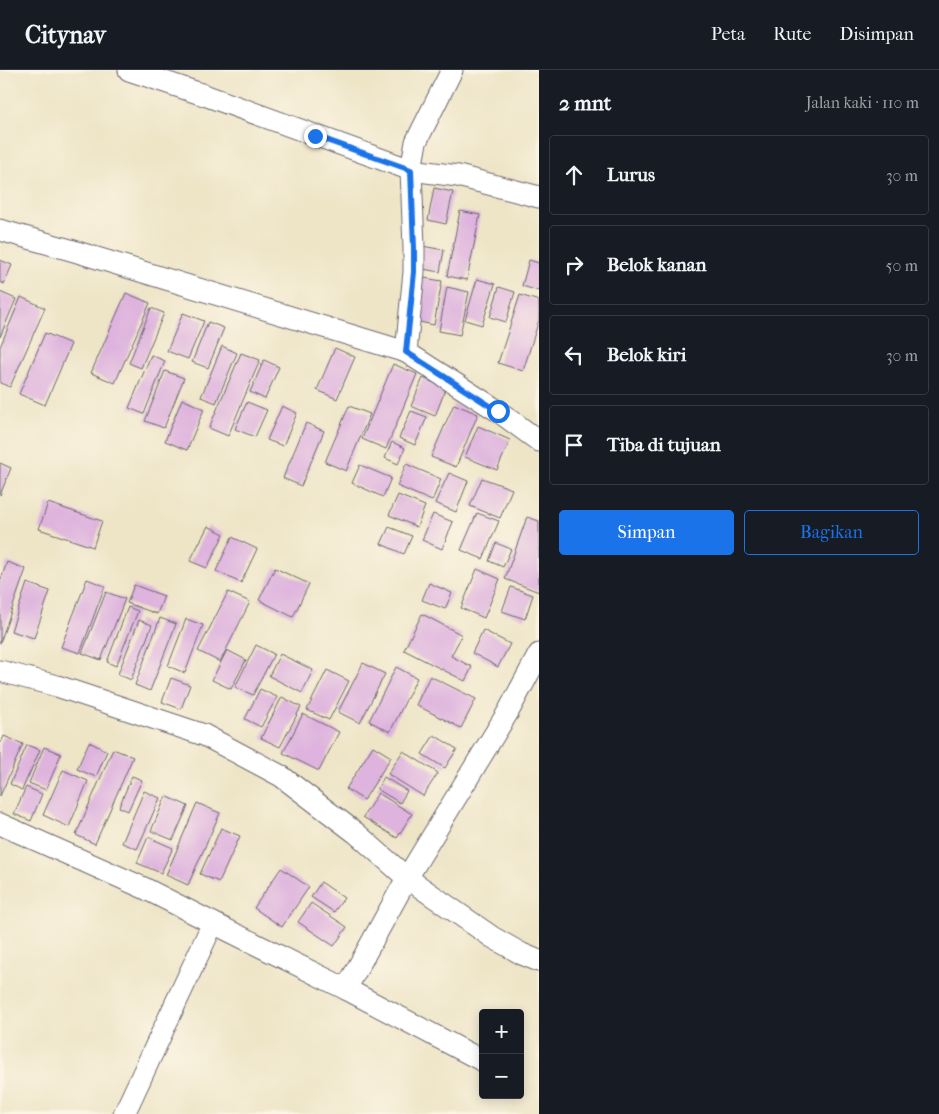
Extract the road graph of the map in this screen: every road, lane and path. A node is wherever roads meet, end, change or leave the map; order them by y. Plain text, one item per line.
1 (129, 70) edge
2 (452, 70) edge
3 (411, 170) junction
4 (539, 197) edge
5 (0, 230) edge
6 (406, 352) junction
7 (539, 441) edge
8 (539, 654) edge
9 (0, 671) edge
10 (0, 824) edge
11 (408, 878) junction
12 (213, 923) junction
13 (539, 961) edge
14 (346, 988) junction
15 (479, 1059) edge
16 (124, 1114) edge

1 - 3 street
2 - 3 street
3 - 4 street
3 - 6 street
5 - 6 street
6 - 7 street
8 - 11 street
9 - 11 street
10 - 12 street
11 - 13 street
11 - 14 street
12 - 14 street
12 - 16 street
14 - 15 street

